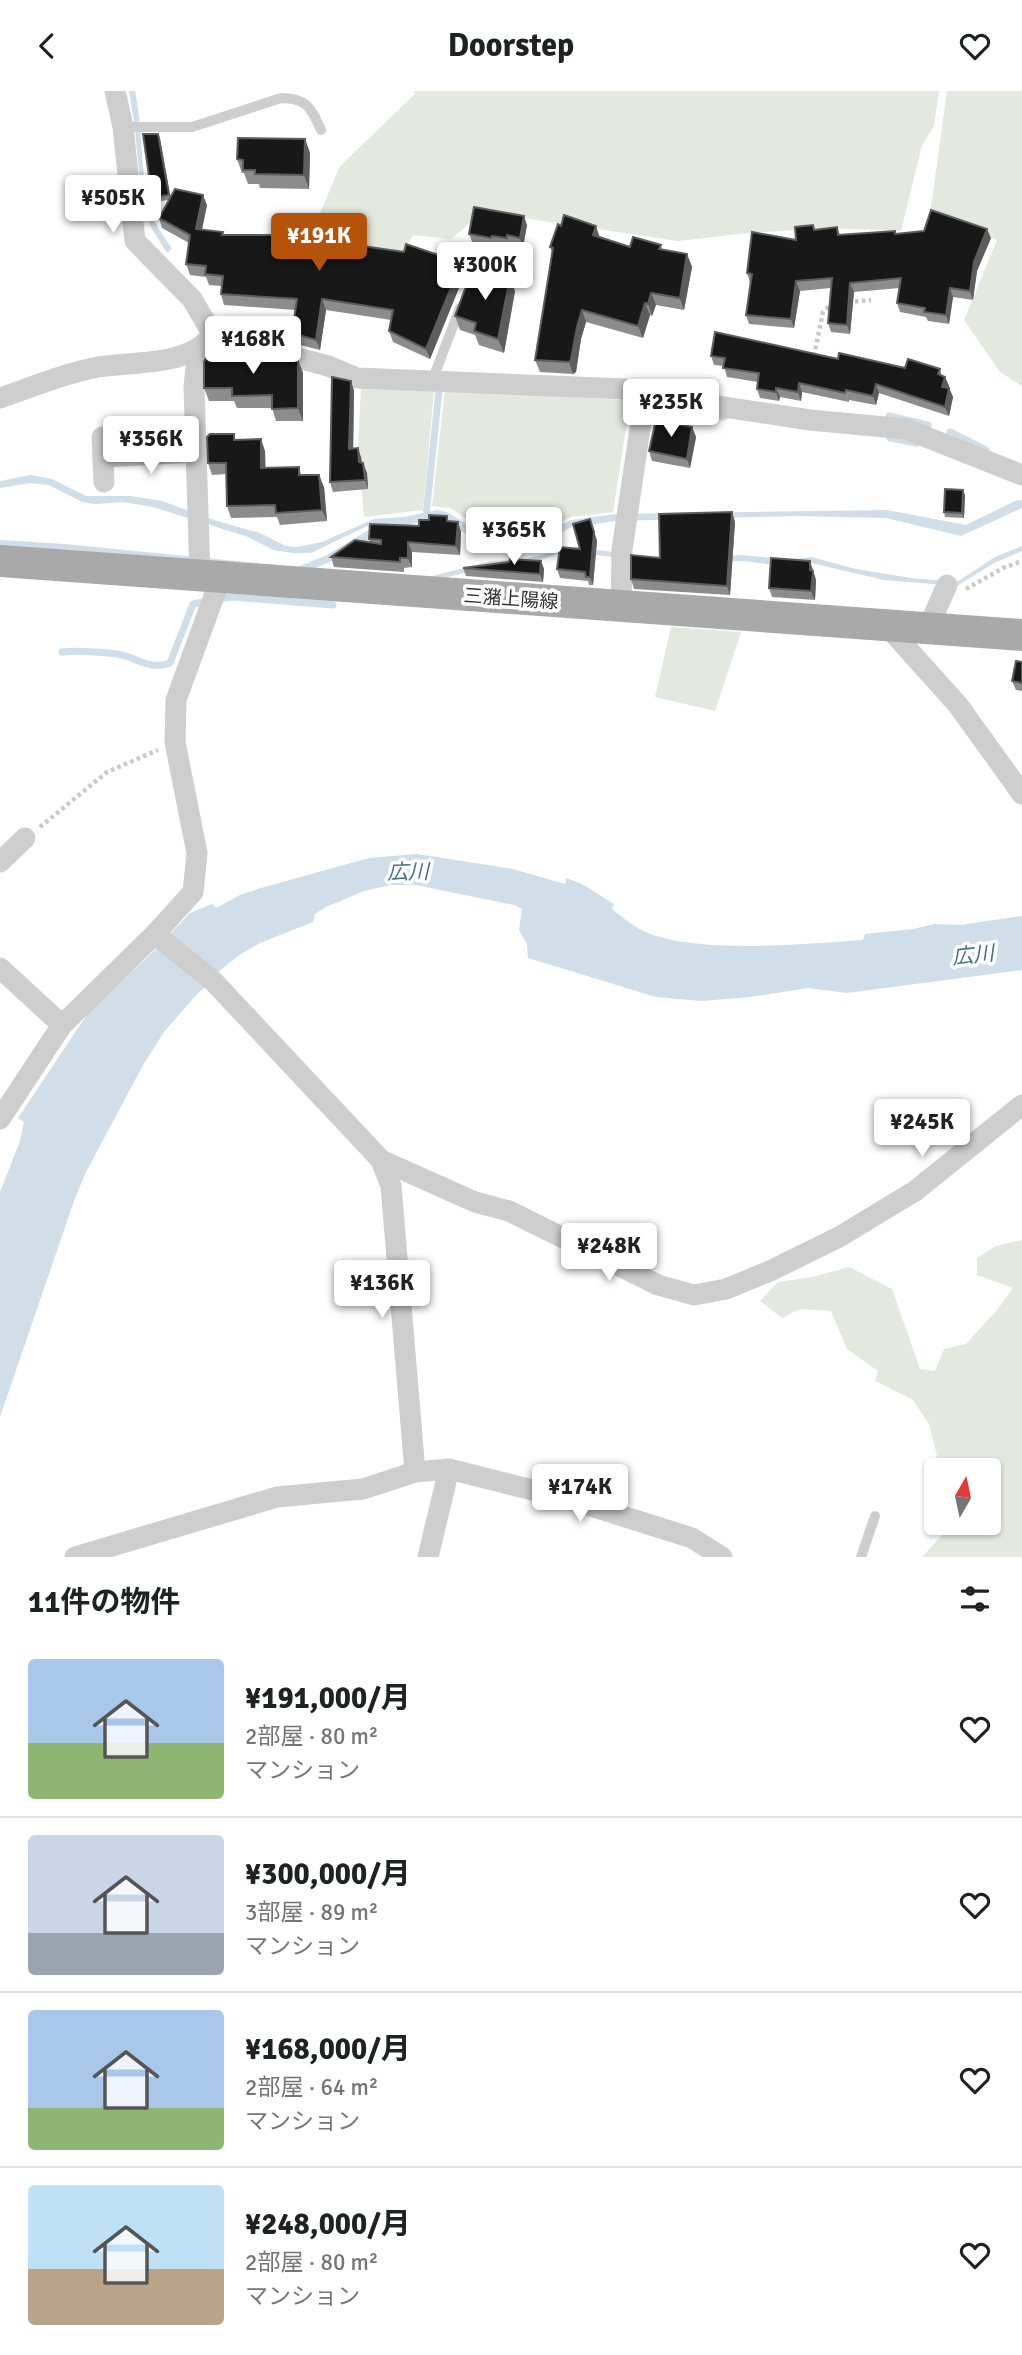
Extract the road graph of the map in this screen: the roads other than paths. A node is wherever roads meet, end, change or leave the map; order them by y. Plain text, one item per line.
1 (115, 91) edge
2 (133, 127) junction
3 (321, 130) dead end
4 (480, 257) dead end
5 (206, 342) junction
6 (432, 381) junction
7 (645, 395) junction
8 (0, 398) edge
9 (196, 452) junction
10 (1022, 475) edge
11 (104, 482) dead end
12 (0, 561) edge
13 (206, 572) junction
14 (947, 585) dead end
15 (621, 608) junction
16 (933, 617) junction
17 (887, 626) junction
18 (1022, 635) edge
19 (1022, 794) edge
20 (25, 838) road end
21 (0, 862) edge
22 (159, 936) junction
23 (0, 968) edge
24 (62, 1025) junction
25 (1022, 1105) edge
26 (0, 1119) edge
27 (381, 1160) junction
28 (449, 1469) junction
29 (415, 1472) junction
30 (875, 1516) dead end
31 (75, 1557) edge
32 (428, 1557) edge
33 (722, 1557) edge
34 (861, 1557) edge

1 - 2 street
2 - 3 lane
2 - 5 street
4 - 6 lane
5 - 6 street
5 - 8 street
5 - 9 street
6 - 7 street
7 - 10 street
7 - 15 street
9 - 11 street
9 - 13 street
12 - 13 main road, 三潴上陽線
13 - 15 main road, 三潴上陽線
13 - 22 street
14 - 16 street
15 - 17 main road, 三潴上陽線
16 - 17 main road, 三潴上陽線
16 - 18 main road, 三潴上陽線
17 - 19 street
20 - 21 street
22 - 24 street
22 - 27 street
23 - 24 street
24 - 26 street
25 - 27 street
27 - 29 street
28 - 29 street
28 - 32 street
28 - 33 street
29 - 31 street
30 - 34 lane

